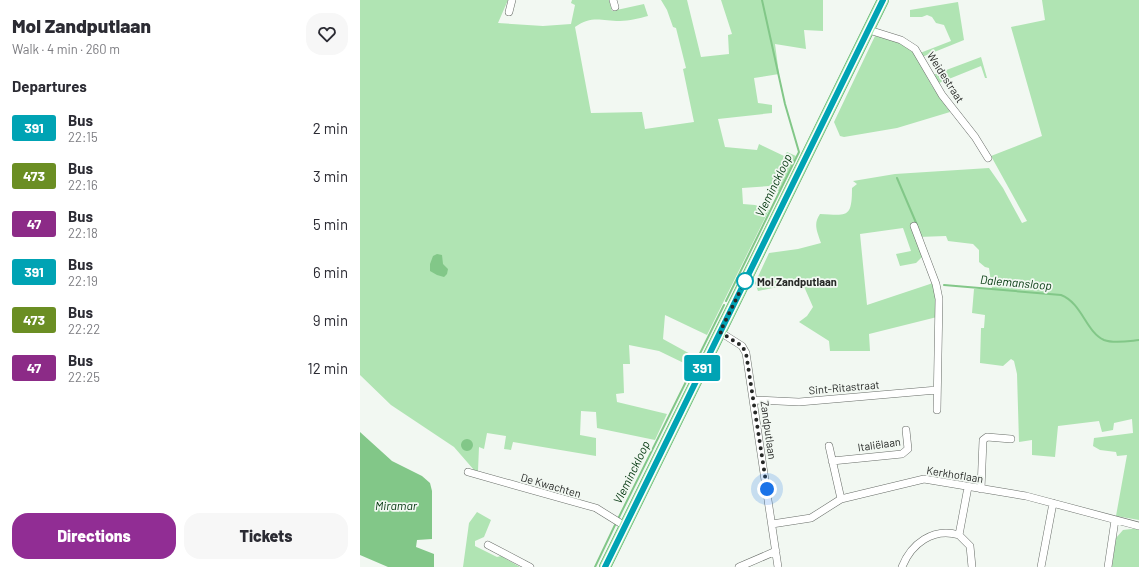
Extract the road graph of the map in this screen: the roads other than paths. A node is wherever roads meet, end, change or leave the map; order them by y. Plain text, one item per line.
1 (512, 0) edge
2 (883, 0) edge
3 (509, 12) dead end
4 (869, 30) junction
5 (988, 158) dead end
6 (914, 226) dead end
7 (720, 332) junction
8 (937, 390) junction
9 (754, 400) junction
10 (937, 410) dead end
11 (906, 430) dead end
12 (1012, 439) dead end
13 (829, 446) dead end
14 (832, 461) junction
15 (468, 472) dead end
16 (968, 487) junction
17 (981, 489) junction
18 (841, 499) junction
19 (1053, 503) junction
20 (1114, 520) junction
21 (772, 524) junction
22 (625, 526) junction
23 (1139, 526) edge
24 (959, 535) junction
25 (488, 545) dead end
26 (776, 551) junction
27 (530, 567) edge
28 (605, 567) edge
29 (739, 567) edge
30 (778, 567) edge
31 (902, 567) edge
32 (972, 567) edge
33 (1041, 567) edge
34 (1108, 567) edge

1 - 3 street
2 - 4 main road
4 - 5 street, Weidestraat
4 - 7 main road
6 - 8 street
7 - 9 street, Zandputlaan
7 - 22 main road
8 - 9 street, Sint-Ritastraat
8 - 10 street
9 - 21 street, Zandputlaan
11 - 14 street, Italiëlaan
12 - 17 street
13 - 14 street
14 - 18 street
15 - 22 street, De Kwachten
16 - 17 street, Kerkhoflaan
16 - 18 street, Kerkhoflaan
16 - 24 street
17 - 19 street, Kerkhoflaan
18 - 21 street, Kerkhoflaan
19 - 20 street, Kerkhoflaan
19 - 33 street
20 - 23 street, Kerkhoflaan
20 - 34 street
21 - 26 street, Zandputlaan
22 - 28 main road
24 - 31 street
24 - 32 street
25 - 27 street
26 - 29 street
26 - 30 street, Zandputlaan

